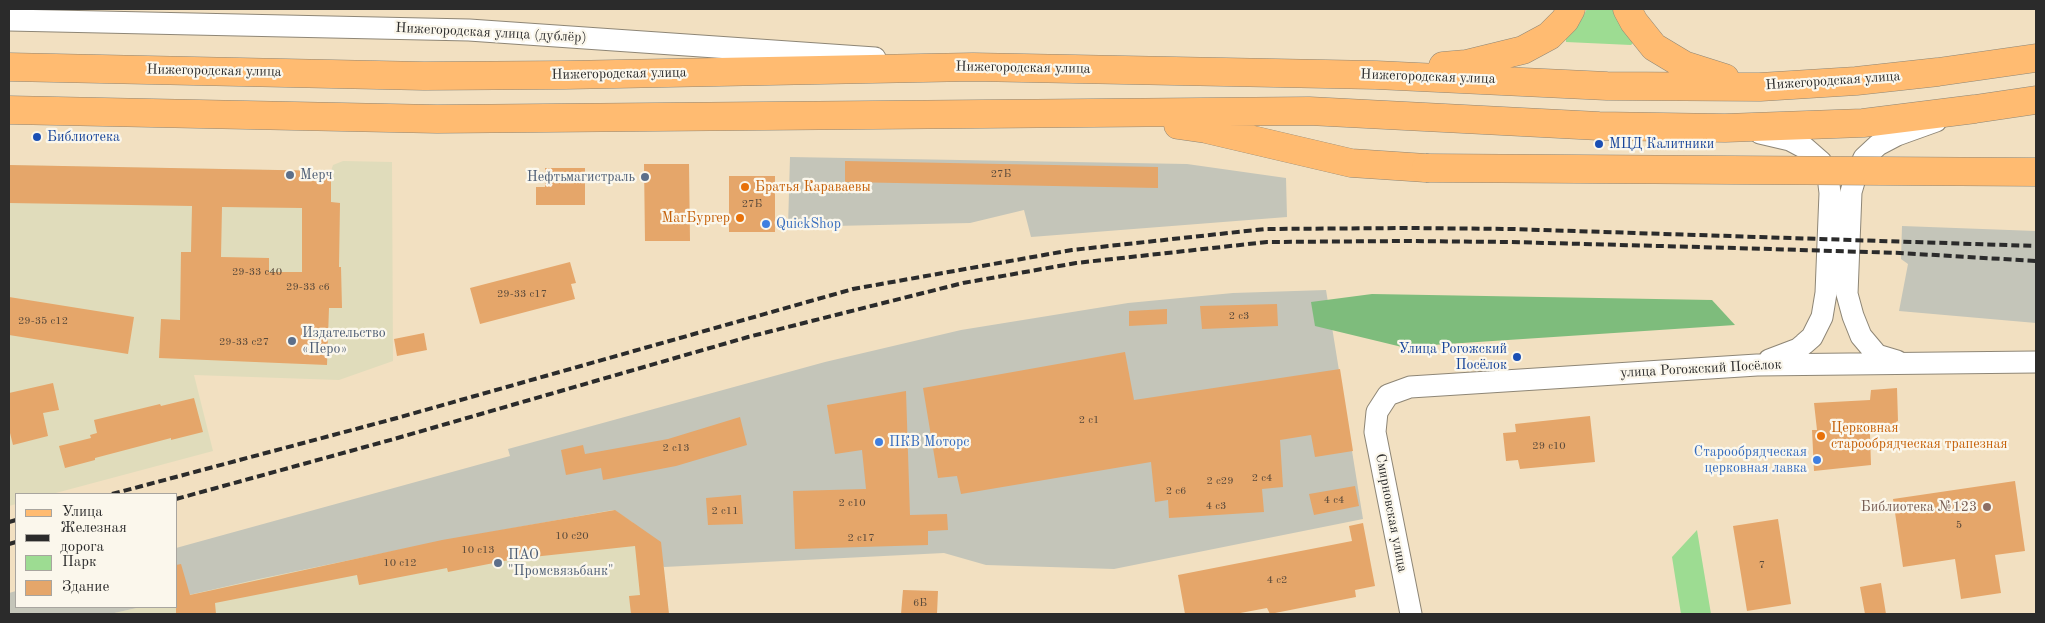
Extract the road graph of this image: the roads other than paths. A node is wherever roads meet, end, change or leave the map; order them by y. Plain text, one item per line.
1 (1571, 9) edge
2 (1627, 9) edge
3 (9, 20) edge
4 (2036, 58) edge
5 (9, 66) edge
6 (973, 67) junction
7 (1376, 75) junction
8 (1760, 87) junction
9 (2036, 100) edge
10 (9, 110) edge
11 (1975, 110) junction
12 (1085, 113) junction
13 (1725, 128) junction
14 (2036, 172) edge
15 (2036, 362) edge
16 (1904, 363) junction
17 (1757, 365) junction
18 (1377, 412) joint
19 (1412, 614) edge

1 - 7 main road
2 - 8 main road
3 - 6 street, Нижегородская улица (дублёр)
4 - 8 main road, Нижегородская улица
5 - 6 main road, Нижегородская улица
6 - 7 main road, Нижегородская улица
7 - 8 main road, Нижегородская улица
9 - 11 main road
10 - 12 main road
11 - 13 main road
11 - 16 street
12 - 13 main road
12 - 14 main road, bridge
13 - 17 street
15 - 16 street, улица Рогожский Посёлок
16 - 17 street, улица Рогожский Посёлок
17 - 18 street, улица Рогожский Посёлок
18 - 19 street, Смирновская улица

